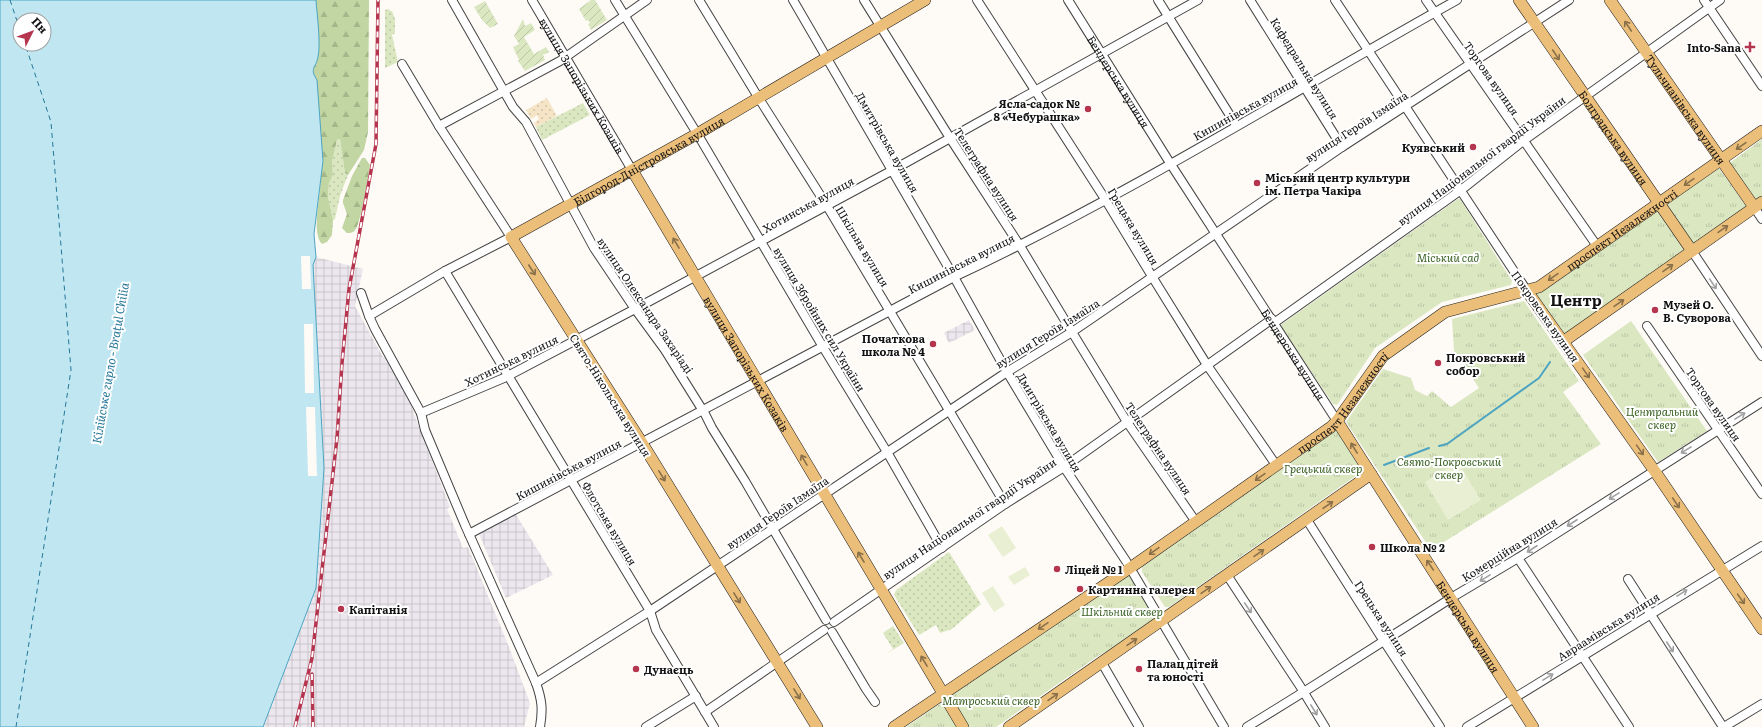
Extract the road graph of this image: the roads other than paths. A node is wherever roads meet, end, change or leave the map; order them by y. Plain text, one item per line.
1 (452, 0) edge
2 (532, 0) edge
3 (615, 0) edge
4 (648, 0) edge
5 (699, 0) edge
6 (793, 0) edge
7 (864, 0) edge
8 (925, 0) edge
9 (977, 0) edge
10 (1068, 0) edge
11 (1158, 0) edge
12 (1198, 0) edge
13 (1250, 0) edge
14 (1334, 0) edge
15 (1426, 0) edge
16 (1457, 0) edge
17 (1519, 0) edge
18 (1569, 0) edge
19 (1610, 0) edge
20 (1704, 0) edge
21 (1720, 0) edge
22 (1709, 8) junction
23 (1434, 13) junction
24 (625, 16) junction
25 (1168, 16) junction
26 (1534, 23) junction
27 (880, 27) junction
28 (1368, 49) junction
29 (1646, 53) junction
30 (1102, 54) junction
31 (566, 57) junction
32 (826, 57) junction
33 (402, 64) dead end
34 (1470, 66) junction
35 (1762, 86) edge
36 (1304, 88) junction
37 (504, 90) junction
38 (1035, 91) junction
39 (758, 97) junction
40 (1585, 97) junction
41 (1406, 106) junction
42 (1236, 125) junction
43 (439, 126) junction
44 (1762, 131) edge
45 (697, 134) junction
46 (950, 138) junction
47 (1523, 141) junction
48 (1342, 148) junction
49 (1720, 160) junction
50 (1170, 163) junction
51 (632, 170) junction
52 (891, 171) junction
53 (1461, 190) junction
54 (1106, 199) junction
55 (1659, 203) junction
56 (570, 204) junction
57 (1758, 204) edge
58 (827, 206) junction
59 (1762, 219) edge
60 (1216, 232) junction
61 (511, 237) junction
62 (761, 242) junction
63 (1020, 246) junction
64 (1597, 246) junction
65 (1692, 251) junction
66 (445, 271) junction
67 (696, 276) junction
68 (954, 277) junction
69 (1153, 278) junction
70 (1527, 291) junction
71 (361, 293) dead end
72 (634, 309) junction
73 (889, 312) junction
74 (369, 316) junction
75 (1273, 321) junction
76 (1647, 326) dead end
77 (1072, 332) junction
78 (576, 339) junction
79 (1564, 341) junction
80 (823, 347) junction
81 (1762, 356) edge
82 (1207, 365) junction
83 (1007, 372) junction
84 (508, 376) junction
85 (758, 382) junction
86 (1762, 402) edge
87 (703, 410) junction
88 (948, 411) junction
89 (421, 413) junction
90 (1337, 421) junction
91 (1127, 422) junction
92 (1718, 430) junction
93 (642, 443) junction
94 (887, 452) junction
95 (1274, 462) dead end
96 (1064, 467) junction
97 (1654, 470) junction
98 (1371, 474) junction
99 (571, 479) junction
100 (824, 494) junction
101 (1762, 494) edge
102 (1005, 504) junction
103 (1307, 520) junction
104 (1196, 522) junction
105 (772, 528) junction
106 (469, 534) junction
107 (1762, 546) edge
108 (942, 548) junction
109 (1518, 558) junction
110 (717, 564) junction
111 (1130, 568) junction
112 (1721, 570) junction
113 (1227, 575) junction
114 (1628, 579) dead end
115 (881, 590) junction
116 (1452, 598) junction
117 (650, 611) junction
118 (1649, 614) junction
119 (826, 620) junction
120 (1162, 621) junction
121 (834, 622) junction
122 (1762, 629) edge
123 (824, 630) junction
124 (832, 632) junction
125 (1384, 641) junction
126 (1582, 656) junction
127 (777, 661) junction
128 (1102, 663) junction
129 (536, 683) junction
130 (1304, 692) junction
131 (944, 694) junction
132 (696, 696) junction
133 (1515, 697) junction
134 (875, 702) dead end
135 (1762, 704) edge
136 (705, 712) junction
137 (540, 727) edge
138 (646, 727) edge
139 (714, 727) edge
140 (818, 727) edge
141 (894, 727) edge
142 (963, 727) edge
143 (1009, 727) edge
144 (1139, 727) edge
145 (1224, 727) edge
146 (1247, 727) edge
147 (1325, 727) edge
148 (1440, 727) edge
149 (1467, 727) edge
150 (1533, 727) edge
151 (1629, 727) edge
152 (1724, 727) edge

1 - 37 street, вулиця Олександра Захаріаді
2 - 31 street, вулиця Запорізьких Козаків
3 - 24 street, вулиця Збройних сил України
4 - 24 street
5 - 39 street, Шкільна вулиця
6 - 32 street, Дмитрівська вулиця
7 - 27 street, Телеграфна вулиця
8 - 27 main road, Білгород-Дністровська вулиця
9 - 38 street, Грецька вулиця
10 - 30 street, Бендерська вулиця
11 - 25 street
12 - 25 street, Хотинська вулиця
13 - 36 street, Кафедральна вулиця
14 - 28 street, Покровська вулиця
15 - 23 street, Торгова вулиця
16 - 23 street, Кишинівська вулиця
17 - 26 main road, Болградська вулиця
18 - 26 street, вулиця Героїв Ізмаїла
29 -> 19 main road, Тульчианівська вулиця
20 - 22 street
21 - 22 street, вулиця Національної гвардії України
22 - 29 street, вулиця Національної гвардії України
22 - 35 street
23 - 28 street, Кишинівська вулиця
23 - 34 street, Торгова вулиця
24 - 31 street
24 - 45 street, вулиця Збройних сил України
25 - 30 street, Хотинська вулиця
25 - 42 street
26 - 34 street, вулиця Героїв Ізмаїла
26 -> 40 main road, Болградська вулиця
27 - 32 main road, Білгород-Дністровська вулиця
27 - 46 street, Телеграфна вулиця
28 - 36 street, Кишинівська вулиця
28 - 41 street, Покровська вулиця
29 - 40 street, вулиця Національної гвардії України
29 - 49 main road, Тульчианівська вулиця
30 - 38 street, Хотинська вулиця
30 - 50 street, Бендерська вулиця
31 - 37 street
31 - 51 street, вулиця Запорізьких Козаків
32 - 39 main road, Білгород-Дністровська вулиця
32 - 52 street, Дмитрівська вулиця
33 - 43 street, Свято-Нікольська вулиця
34 - 41 street, вулиця Героїв Ізмаїла
34 - 47 street, Торгова вулиця
36 - 42 street, Кишинівська вулиця
36 - 48 street, Кафедральна вулиця
37 - 43 street
37 - 56 street, вулиця Олександра Захаріаді
38 - 46 street, Хотинська вулиця
38 - 54 street, Грецька вулиця
39 - 45 main road, Білгород-Дністровська вулиця
39 - 58 street, Шкільна вулиця
40 - 47 street, вулиця Національної гвардії України
40 - 55 main road, Болградська вулиця
41 - 48 street, вулиця Героїв Ізмаїла
41 - 53 street, Покровська вулиця
42 - 50 street, Кишинівська вулиця
43 - 61 street, Свято-Нікольська вулиця
44 -> 49 main road, проспект Незалежності
45 - 51 main road, Білгород-Дністровська вулиця
45 - 62 street, вулиця Збройних сил України
46 - 52 street, Хотинська вулиця
46 - 63 street, Телеграфна вулиця
47 - 53 street, вулиця Національної гвардії України
47 - 64 street, Торгова вулиця
48 - 60 street, вулиця Героїв Ізмаїла
49 -> 55 main road, проспект Незалежності
49 - 57 main road, Тульчианівська вулиця
50 - 54 street, Кишинівська вулиця
50 - 60 street, Бендерська вулиця
51 - 56 main road, Білгород-Дністровська вулиця
67 -> 51 main road, вулиця Запорізьких Козаків
52 - 58 street, Хотинська вулиця
52 - 68 street, Дмитрівська вулиця
53 - 70 street, Покровська вулиця
53 - 75 street, вулиця Національної гвардії України
54 - 63 street, Кишинівська вулиця
54 - 69 street, Грецька вулиця
55 - 64 main road, проспект Незалежності
55 - 65 main road, Болградська вулиця
56 - 61 main road, Білгород-Дністровська вулиця
56 - 72 street, вулиця Олександра Захаріаді
57 - 59 street, Тульчианівська вулиця
65 -> 57 main road
58 - 62 street, Хотинська вулиця
58 - 73 street, Шкільна вулиця
60 - 69 street, вулиця Героїв Ізмаїла
60 - 75 street, Бендерська вулиця
61 - 66 street, Білгород-Дністровська вулиця
61 -> 78 main road, Свято-Нікольська вулиця
62 - 67 street, Хотинська вулиця
62 - 80 street, вулиця Збройних сил України
63 - 68 street, Кишинівська вулиця
63 - 77 street, Телеграфна вулиця
64 -> 70 main road, проспект Незалежності
79 -> 65 main road
65 -> 81 street, Болградська вулиця
66 - 74 street, Білгород-Дністровська вулиця
66 - 84 street, Флотська вулиця
67 - 72 street, Хотинська вулиця
67 - 85 main road, вулиця Запорізьких Козаків
68 - 73 street, Кишинівська вулиця
68 - 83 street, Дмитрівська вулиця
69 - 77 street, вулиця Героїв Ізмаїла
69 - 82 street, Грецька вулиця
70 - 79 main road, Покровська вулиця
70 - 90 main road, проспект Незалежності
71 - 74 street
72 - 78 street, Хотинська вулиця
72 - 87 street, вулиця Олександра Захаріаді
73 - 80 street, Кишинівська вулиця
73 - 88 street, Шкільна вулиця
74 - 89 street
75 - 82 street, вулиця Національної гвардії України
75 - 90 street, Бендерська вулиця
76 - 92 street, Торгова вулиця
77 - 83 street, вулиця Героїв Ізмаїла
77 - 91 street, Телеграфна вулиця
78 - 84 street, Хотинська вулиця
78 - 93 main road, Свято-Нікольська вулиця
79 -> 97 main road, Покровська вулиця
80 - 85 street, Кишинівська вулиця
80 - 94 street, вулиця Збройних сил України
82 - 91 street, вулиця Національної гвардії України
82 - 95 street, Грецька вулиця
83 - 88 street, вулиця Героїв Ізмаїла
83 - 96 street, Дмитрівська вулиця
84 - 89 street, Хотинська вулиця
84 - 99 street, Флотська вулиця
85 - 87 street, Кишинівська вулиця
100 -> 85 main road, вулиця Запорізьких Козаків
92 -> 86 street, Комерційна вулиця
87 - 93 street, Кишинівська вулиця
87 - 105 street, вулиця Олександра Захаріаді
88 - 94 street, вулиця Героїв Ізмаїла
88 - 102 street, Шкільна вулиця
89 - 106 street
98 -> 90 main road, Бендерська вулиця
90 -> 104 main road, проспект Незалежності
91 - 96 street, вулиця Національної гвардії України
91 - 104 street, Телеграфна вулиця
92 -> 97 street, Комерційна вулиця
92 - 101 street, Торгова вулиця
93 - 99 street, Кишинівська вулиця
93 -> 110 main road, Свято-Нікольська вулиця
94 - 100 street, вулиця Героїв Ізмаїла
94 - 108 street, вулиця Збройних сил України
96 - 102 street, вулиця Національної гвардії України
96 - 111 street, Дмитрівська вулиця
97 -> 109 street, Комерційна вулиця
97 -> 112 main road, Покровська вулиця
103 -> 98 main road
116 -> 98 main road, Бендерська вулиця
99 - 106 street, Кишинівська вулиця
99 - 117 street, Флотська вулиця
100 - 105 street, вулиця Героїв Ізмаїла
115 -> 100 main road, вулиця Запорізьких Козаків
102 - 108 street, вулиця Національної гвардії України
113 -> 103 main road
103 - 125 street, Грецька вулиця
104 -> 111 main road, проспект Незалежності
105 - 110 street, вулиця Героїв Ізмаїла
105 - 119 street, вулиця Олександра Захаріаді
106 - 129 street
107 - 112 street, Авраамівська вулиця
108 - 115 street, вулиця Національної гвардії України
109 -> 116 street, Комерційна вулиця
109 - 126 street
110 - 117 street, вулиця Героїв Ізмаїла
110 -> 127 main road, Свято-Нікольська вулиця
111 - 120 street, Дмитрівська вулиця
111 -> 131 main road, проспект Незалежності
118 -> 112 street, Авраамівська вулиця
112 -> 122 main road, Покровська вулиця
120 -> 113 main road
113 -> 130 street
114 - 118 street
115 - 121 street, вулиця Національної гвардії України
131 -> 115 main road, вулиця Запорізьких Козаків
116 - 125 street, Комерційна вулиця
116 - 133 main road, Бендерська вулиця
117 - 129 street, вулиця Героїв Ізмаїла
117 - 132 street, Флотська вулиця
118 - 126 street, Авраамівська вулиця
118 -> 152 street
119 - 121 street
119 - 123 street
128 -> 120 main road
120 - 145 street, Дмитрівська вулиця
121 - 124 street
123 - 124 street
123 - 127 street
124 - 134 street
125 - 130 street, Комерційна вулиця
125 - 148 street, Грецька вулиця
133 -> 126 street, Авраамівська вулиця
126 - 151 street
127 - 136 street
127 -> 140 main road, Свято-Нікольська вулиця
143 -> 128 main road
128 - 144 street
129 - 137 street
130 - 146 street, Комерційна вулиця
130 -> 147 street
131 - 141 main road, проспект Незалежності
131 - 142 main road, вулиця Запорізьких Козаків
132 - 136 street, Флотська вулиця
132 - 138 street
133 - 149 street, Авраамівська вулиця
133 - 150 main road, Бендерська вулиця
135 - 152 street
136 - 139 street, Флотська вулиця

